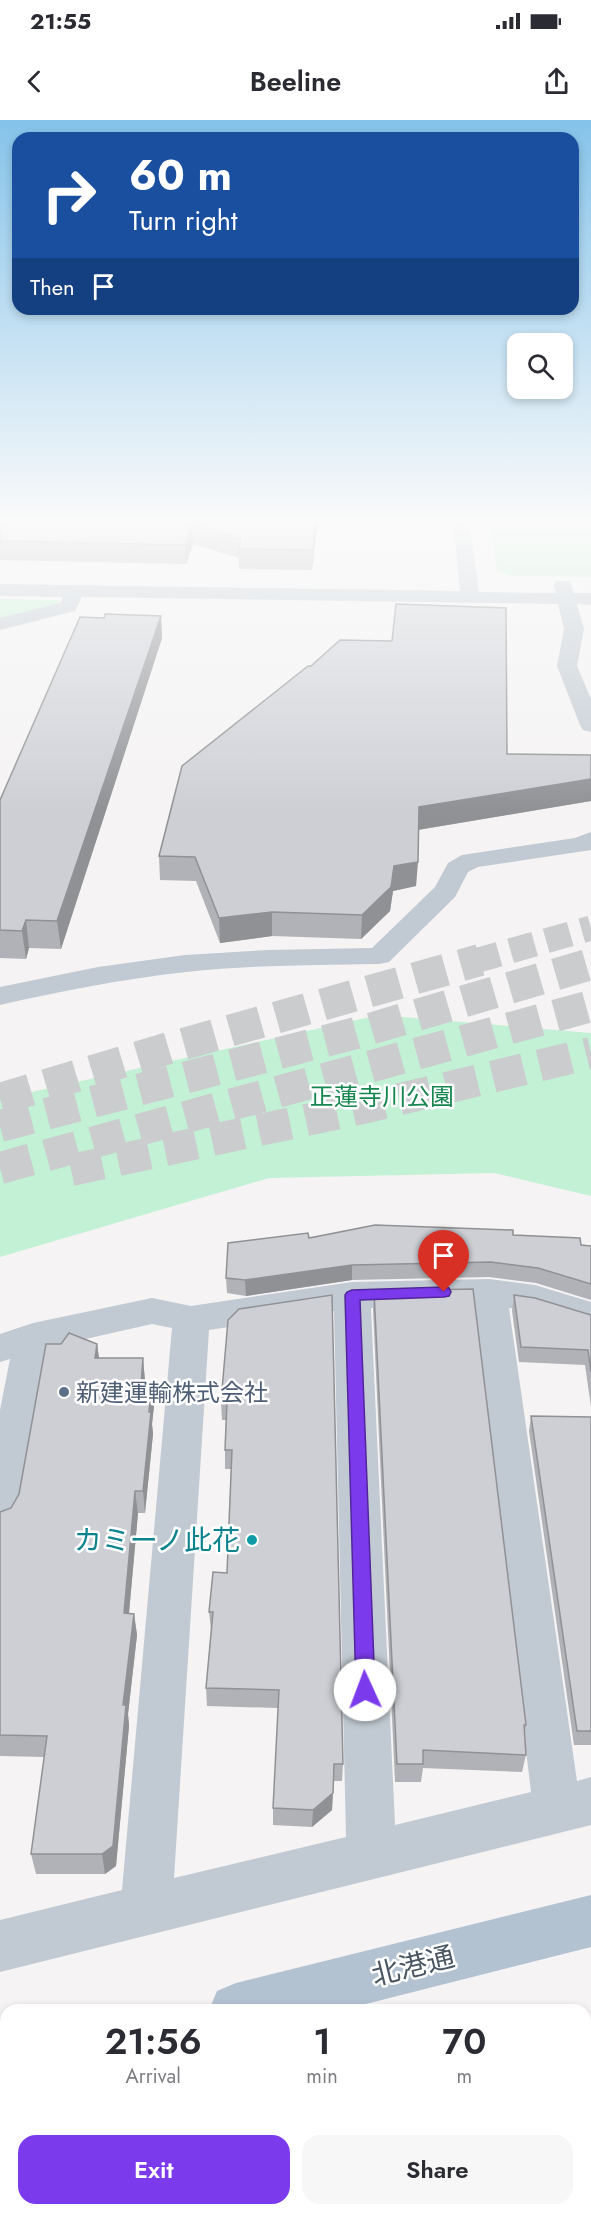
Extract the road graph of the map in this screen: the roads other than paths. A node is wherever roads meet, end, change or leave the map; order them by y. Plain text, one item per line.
1 (31, 616) edge
2 (571, 616) edge
3 (0, 624) edge
4 (591, 725) edge
5 (591, 839) edge
6 (0, 996) edge
7 (489, 1292) junction
8 (352, 1295) junction
9 (591, 1316) edge
10 (191, 1319) junction
11 (16, 1343) edge
12 (0, 1516) edge
13 (574, 1805) edge
14 (371, 1855) junction
15 (146, 1910) junction
16 (591, 1921) edge
17 (0, 1946) edge
18 (260, 2004) edge

1 - 3 street
2 - 4 street
5 - 6 street
7 - 8 street
7 - 9 street
7 - 13 street
8 - 10 street
8 - 14 street
10 - 11 street
10 - 15 street
11 - 12 street
13 - 14 street
14 - 15 street
15 - 17 street
16 - 18 main road, 北港通

